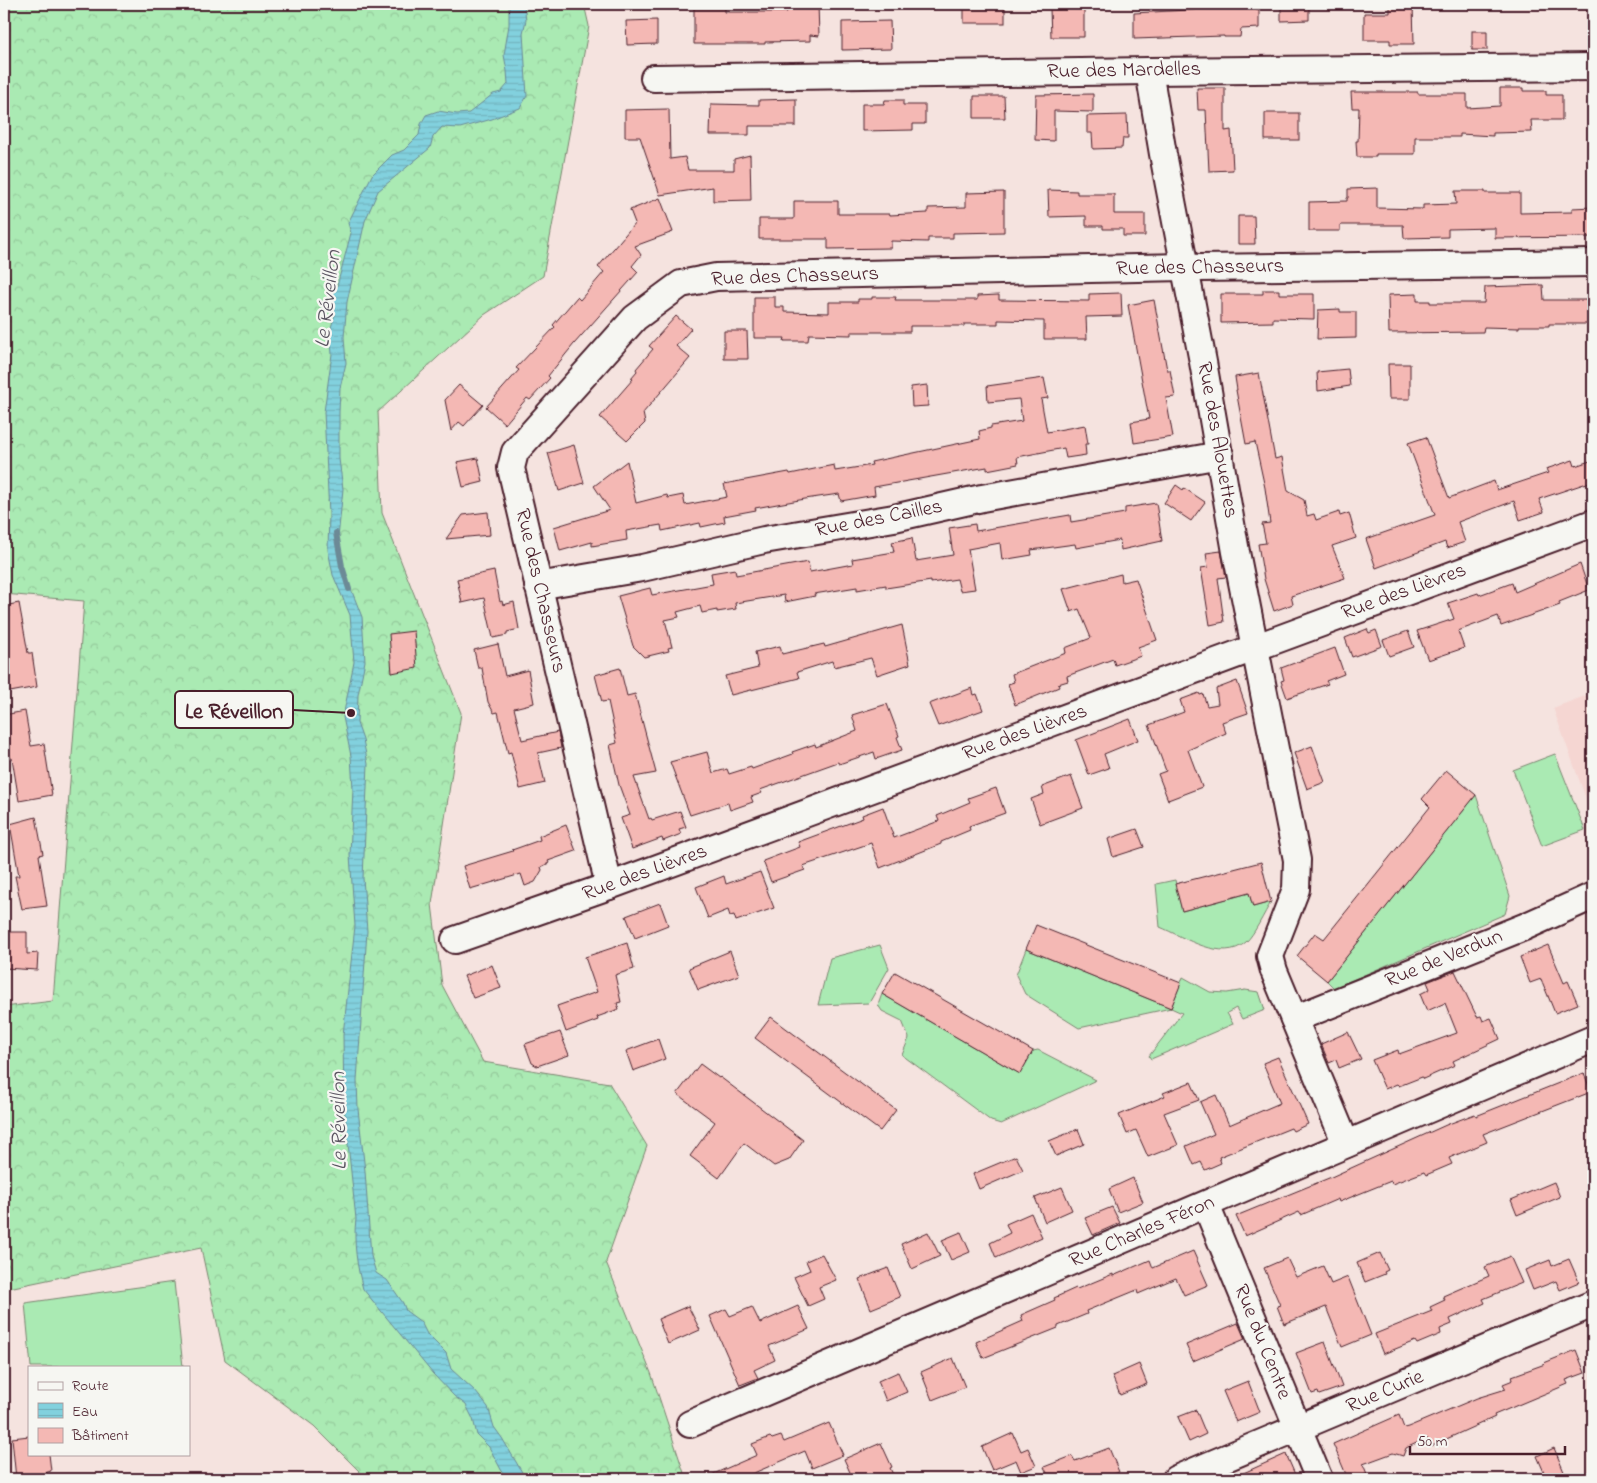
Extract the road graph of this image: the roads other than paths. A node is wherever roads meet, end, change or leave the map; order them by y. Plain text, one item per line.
1 (1593, 67) edge
2 (1149, 71) junction
3 (654, 78) dead end
4 (1593, 264) edge
5 (1184, 267) junction
6 (1220, 456) junction
7 (1593, 523) edge
8 (538, 586) junction
9 (1256, 647) junction
10 (609, 886) junction
11 (1593, 896) edge
12 (455, 940) dead end
13 (1294, 1019) junction
14 (1593, 1039) edge
15 (1346, 1144) junction
16 (1206, 1205) junction
17 (1593, 1304) edge
18 (690, 1424) dead end
19 (1298, 1428) junction
20 (1176, 1479) edge
21 (1319, 1479) edge

1 - 2 street, Rue des Mardelles
2 - 3 street, Rue des Mardelles
2 - 5 street, Rue des Alouettes
4 - 5 street, Rue des Chasseurs
5 - 6 street, Rue des Alouettes
5 - 8 street, Rue des Chasseurs
6 - 8 street, Rue des Cailles
6 - 9 street, Rue des Alouettes
7 - 9 street, Rue des Lièvres
8 - 10 street, Rue des Chasseurs
9 - 10 street, Rue des Lièvres
9 - 13 street, Rue des Alouettes
10 - 12 street, Rue des Lièvres
11 - 13 street, Rue de Verdun
13 - 15 street, Rue des Alouettes
14 - 15 street, Rue Charles Féron
15 - 16 street, Rue Charles Féron
16 - 18 street, Rue Charles Féron
16 - 19 street, Rue du Centre
17 - 19 street, Rue Curie
19 - 20 street, Rue Curie
19 - 21 street, Rue du Centre

